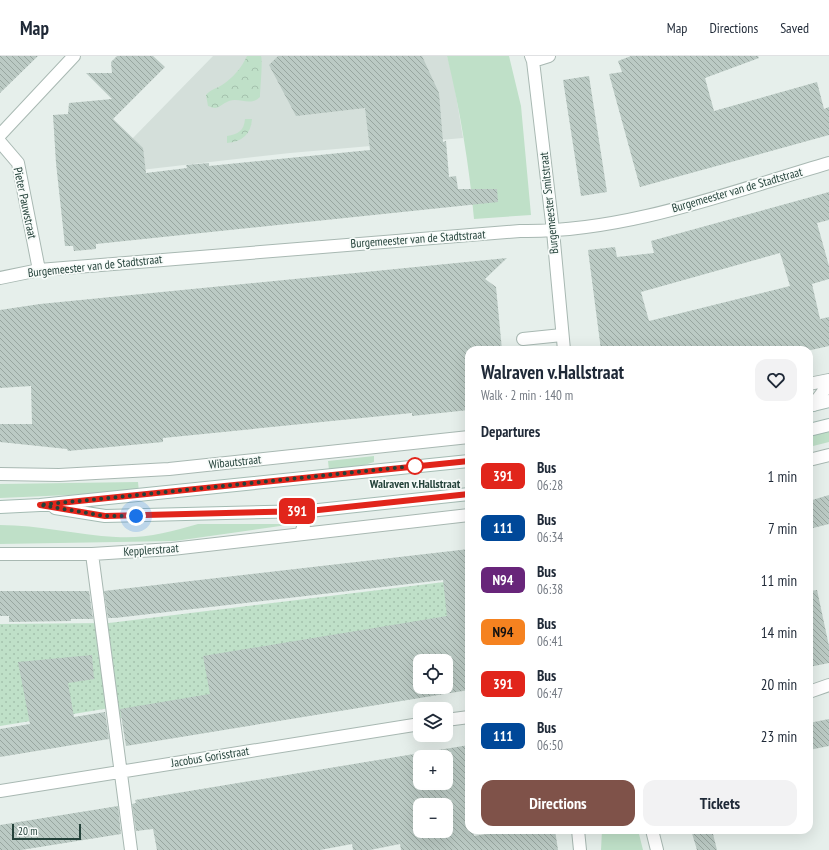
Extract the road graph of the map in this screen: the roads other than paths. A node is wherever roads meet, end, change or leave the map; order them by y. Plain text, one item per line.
1 (74, 56) edge
2 (549, 56) edge
3 (532, 59) edge
4 (0, 135) edge
5 (0, 142) edge
6 (829, 163) edge
7 (553, 232) junction
8 (39, 270) junction
9 (0, 278) edge
10 (562, 335) junction
11 (523, 339) dead end
12 (563, 346) edge
13 (829, 380) edge
14 (813, 383) edge
15 (829, 384) edge
16 (829, 401) edge
17 (813, 404) edge
18 (813, 405) edge
19 (829, 425) edge
20 (813, 429) edge
21 (465, 437) edge
22 (829, 455) edge
23 (813, 459) edge
24 (465, 461) edge
25 (0, 474) edge
26 (465, 494) edge
27 (40, 505) junction
28 (0, 507) edge
29 (309, 511) junction
30 (465, 515) edge
31 (301, 533) junction
32 (0, 554) edge
33 (92, 554) junction
34 (829, 685) edge
35 (813, 691) edge
36 (465, 718) edge
37 (453, 719) edge
38 (413, 725) edge
39 (122, 771) junction
40 (0, 791) edge
41 (578, 834) edge
42 (653, 834) edge
43 (131, 850) edge
44 (580, 850) edge
45 (657, 850) edge

1 - 4 street
2 - 3 street
3 - 7 street, Burgemeester Smitstraat
5 - 8 street, Pieter Pauwstraat
6 - 7 street, Burgemeester van de Stadtstraat
7 - 8 street, Burgemeester van de Stadtstraat
7 - 10 street, Burgemeester Smitstraat
8 - 9 street, Burgemeester van de Stadtstraat
10 - 11 street
10 - 12 street, Burgemeester Smitstraat
13 - 14 street
15 - 17 street
16 - 18 street
19 - 20 street
21 - 25 street, Wibautstraat
22 - 23 street
24 - 27 street, Wibautstraat
26 - 29 street
27 - 28 street
27 - 29 street
29 - 31 street
30 - 31 street, Kepplerstraat
31 - 33 street, Kepplerstraat
32 - 33 street, Kepplerstraat
33 - 39 street
34 - 35 street
36 - 37 street
38 - 39 street, Jacobus Gorisstraat
39 - 40 street, Jacobus Gorisstraat
39 - 43 street
41 - 44 street
42 - 45 street

